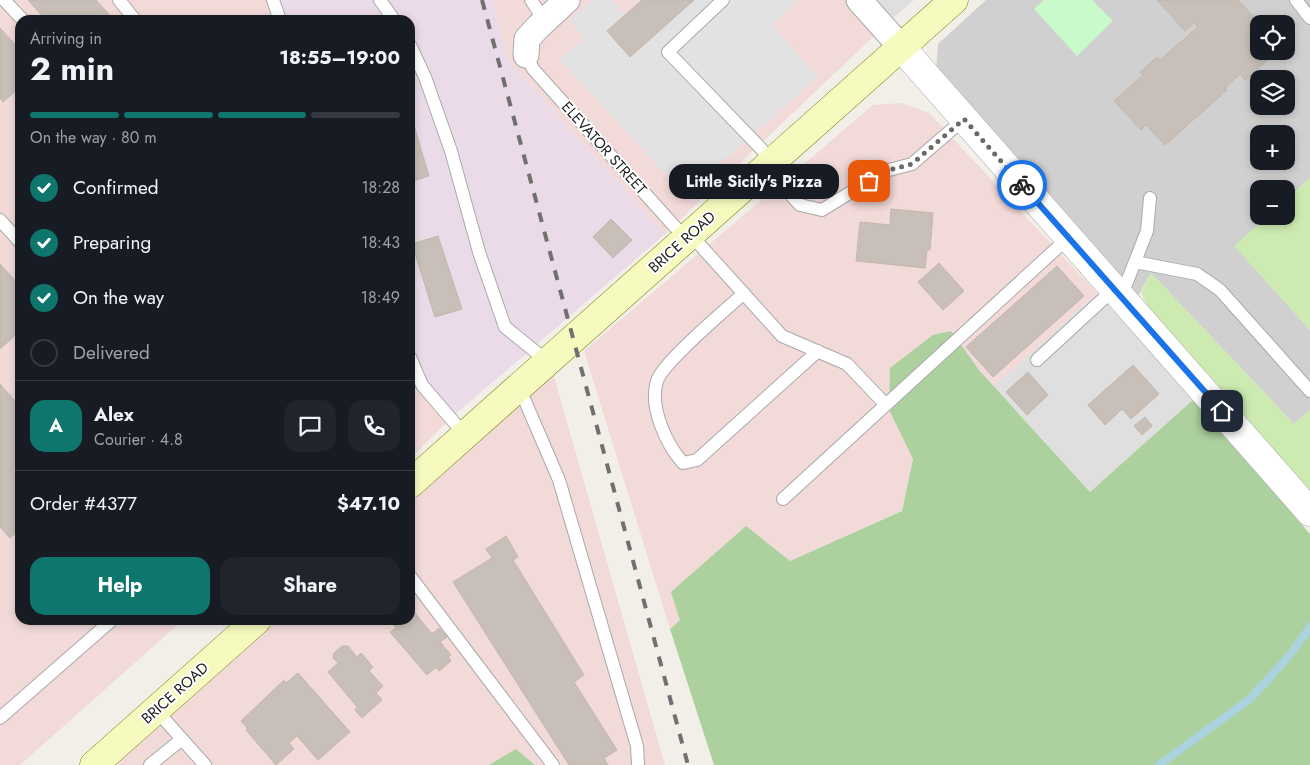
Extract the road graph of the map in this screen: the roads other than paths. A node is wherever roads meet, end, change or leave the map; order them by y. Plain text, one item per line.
1 (4, 0) edge
2 (119, 0) edge
3 (273, 0) edge
4 (380, 0) edge
5 (531, 0) edge
6 (567, 0) edge
7 (723, 0) edge
8 (859, 0) edge
9 (954, 0) edge
10 (1296, 0) edge
11 (18, 15) edge
12 (131, 15) edge
13 (278, 15) edge
14 (390, 15) edge
15 (1310, 18) edge
16 (544, 20) junction
17 (901, 47) junction
18 (526, 55) joint
19 (415, 56) edge
20 (964, 119) junction
21 (769, 164) junction
22 (1150, 198) dead end
23 (0, 220) edge
24 (15, 236) edge
25 (688, 236) junction
26 (1068, 238) junction
27 (1135, 262) junction
28 (744, 293) junction
29 (1117, 293) junction
30 (818, 351) junction
31 (1037, 360) dead end
32 (547, 361) junction
33 (415, 369) edge
34 (519, 387) junction
35 (1310, 390) edge
36 (886, 405) junction
37 (465, 434) junction
38 (415, 479) edge
39 (783, 499) dead end
40 (1310, 512) edge
41 (415, 583) edge
42 (106, 625) edge
43 (249, 625) edge
44 (156, 710) junction
45 (0, 718) edge
46 (182, 739) junction
47 (94, 765) edge
48 (150, 765) edge
49 (205, 765) edge
50 (553, 765) edge
51 (638, 765) edge

1 - 11 lane
2 - 12 lane
3 - 13 lane
4 - 14 lane
5 - 16 lane
6 - 16 street
7 - 21 lane
8 - 17 street
9 - 17 main road, BRICE ROAD
10 - 15 lane
16 - 18 street
17 - 20 street
17 - 21 main road, BRICE ROAD
18 - 25 lane, ELEVATOR STREET
19 - 32 lane
20 - 21 lane
20 - 26 street
21 - 25 main road, BRICE ROAD
22 - 27 lane
23 - 24 lane
25 - 28 lane, ELEVATOR STREET
25 - 32 main road, BRICE ROAD
26 - 29 street
26 - 36 lane
27 - 29 lane
27 - 35 lane
28 - 30 lane, ELEVATOR STREET
28 - 30 lane
29 - 31 lane
29 - 40 street
30 - 36 lane, ELEVATOR STREET
32 - 34 main road, BRICE ROAD
33 - 37 lane
34 - 37 main road, BRICE ROAD
34 - 51 lane
36 - 39 lane
37 - 38 main road, BRICE ROAD
41 - 50 lane
42 - 45 lane
43 - 44 main road, BRICE ROAD
44 - 46 lane
44 - 47 main road, BRICE ROAD
46 - 48 lane
46 - 49 lane

